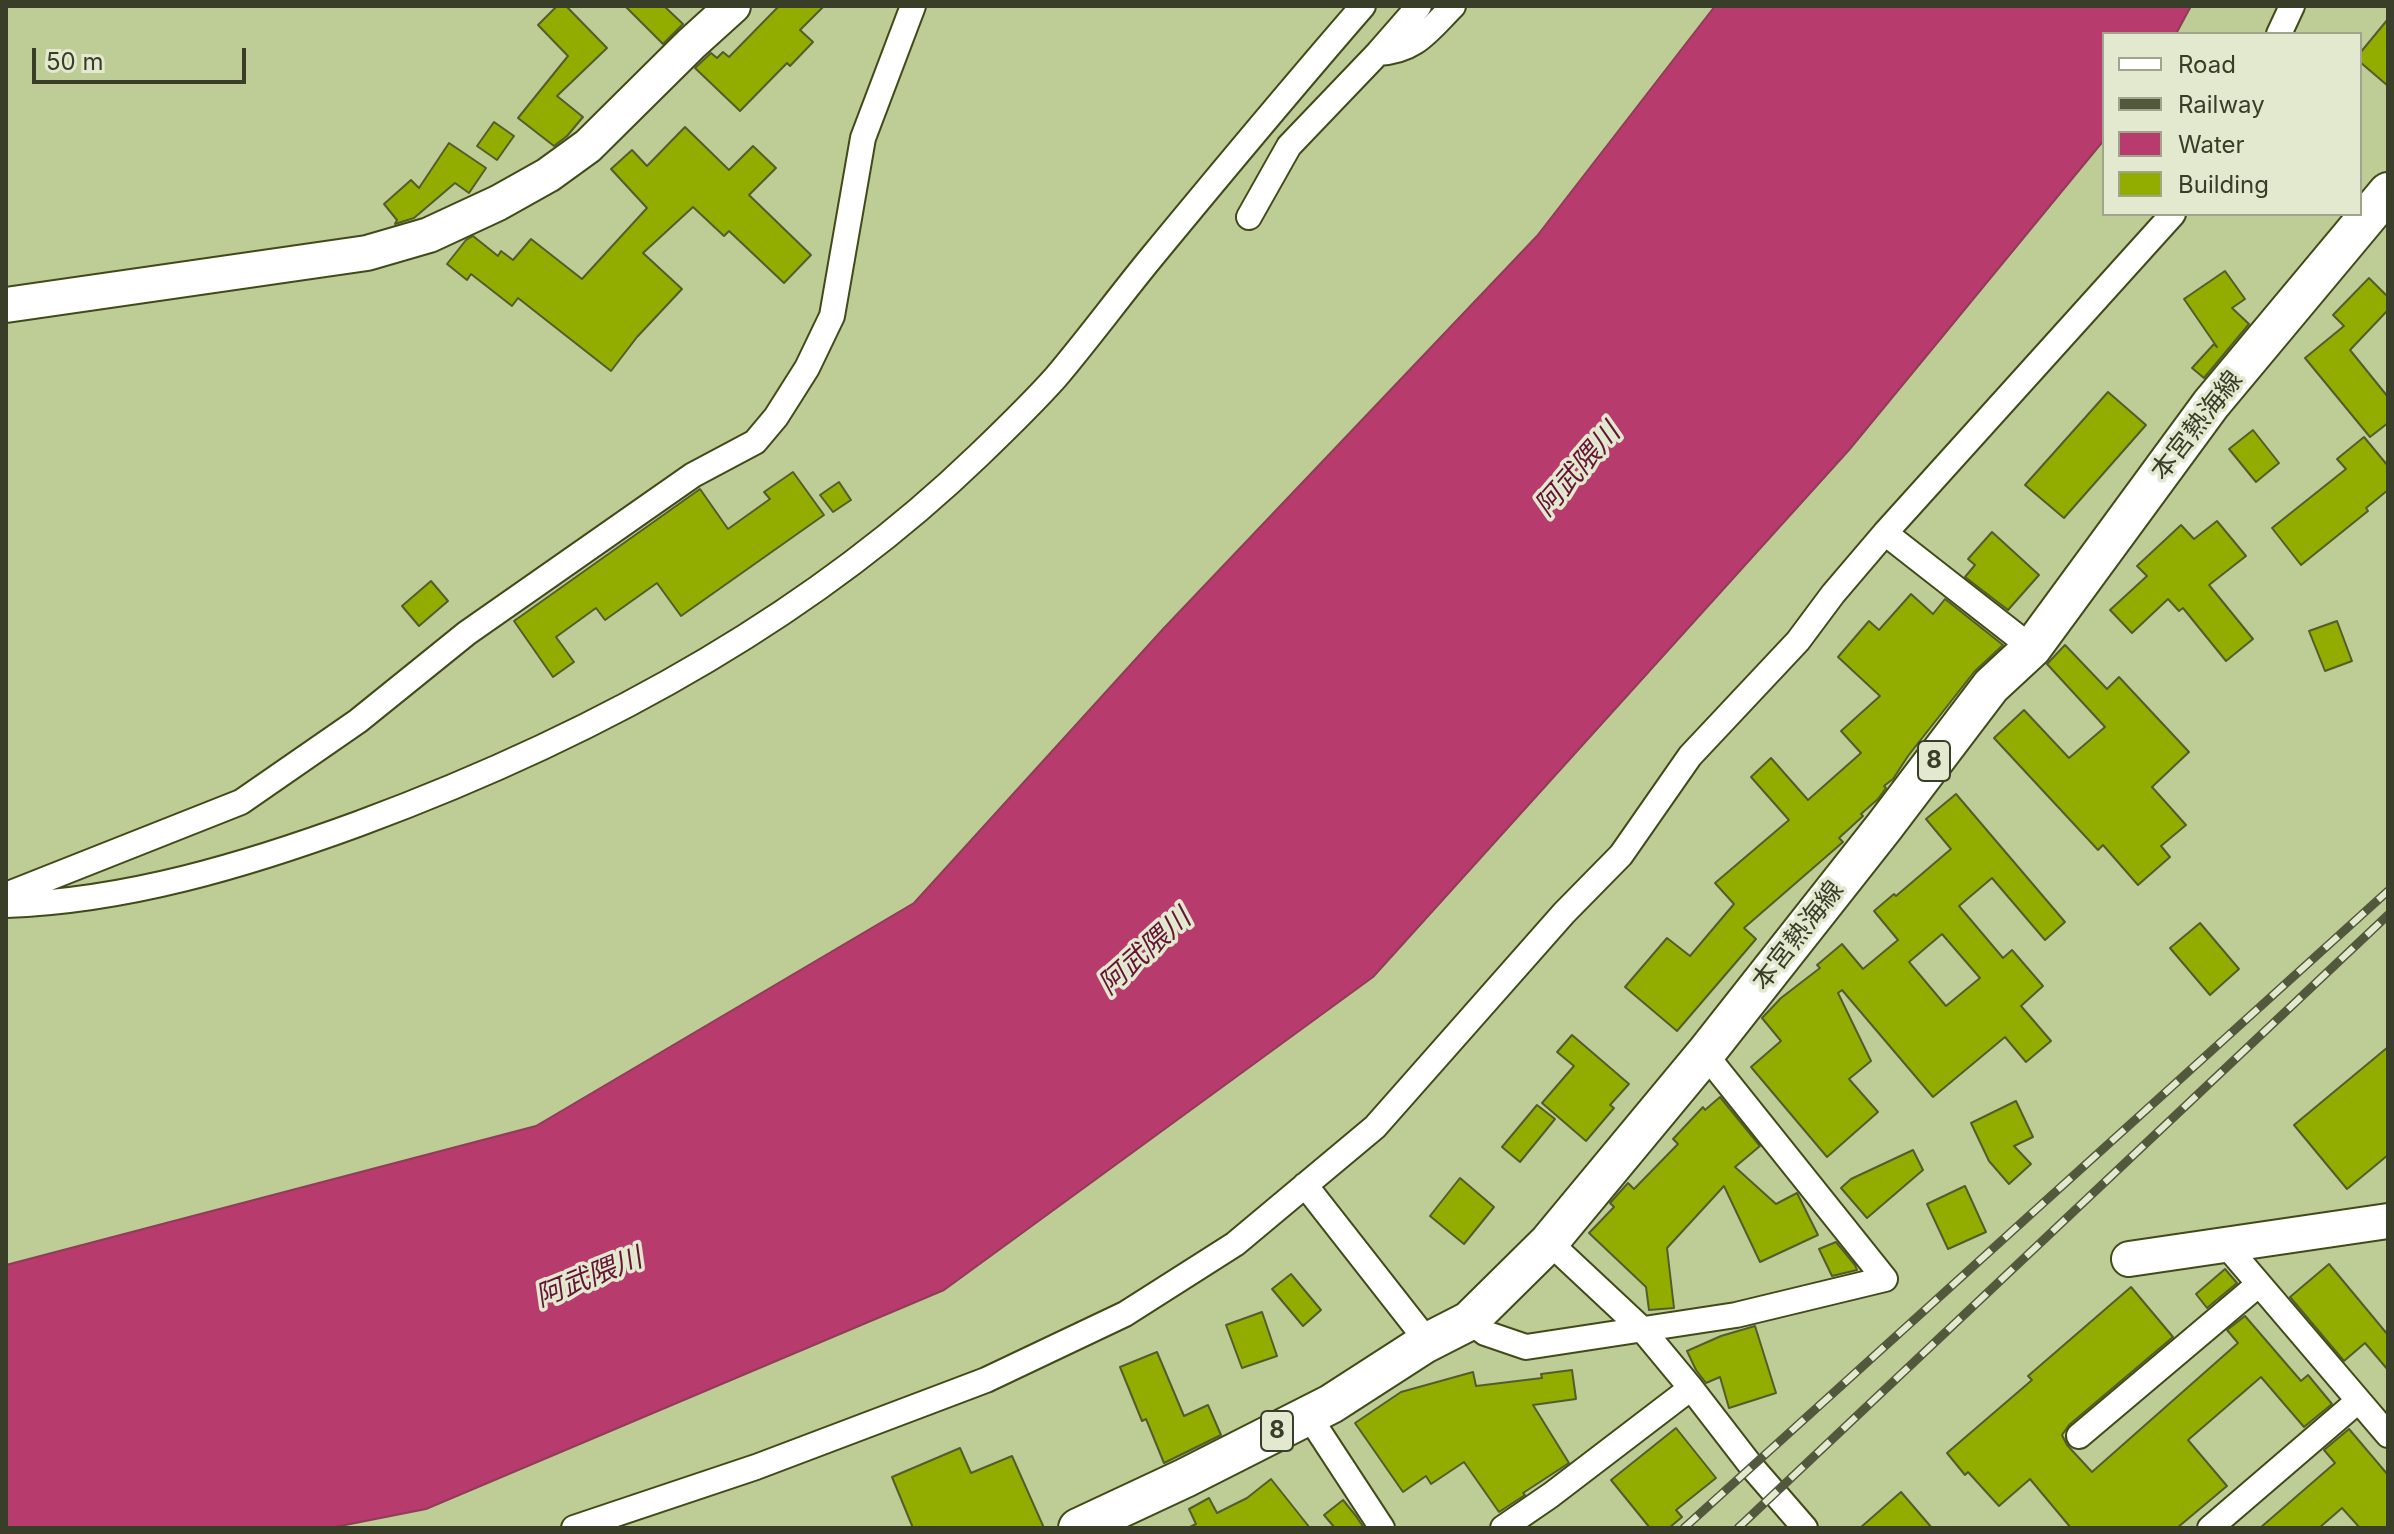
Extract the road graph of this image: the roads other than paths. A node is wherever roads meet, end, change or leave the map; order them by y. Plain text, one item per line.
1 (733, 6) edge
2 (913, 6) edge
3 (1363, 6) edge
4 (1419, 6) edge
5 (1453, 6) edge
6 (2292, 6) edge
7 (2280, 32) edge
8 (1378, 53) junction
9 (2388, 192) edge
10 (2171, 216) edge
11 (1249, 217) dead end
12 (6, 305) edge
13 (1885, 533) junction
14 (2032, 648) junction
15 (6, 895) edge
16 (6, 905) edge
17 (1705, 1054) junction
18 (1305, 1185) junction
19 (2388, 1221) edge
20 (1549, 1242) junction
21 (2225, 1244) junction
22 (2129, 1259) dead end
23 (2259, 1284) junction
24 (1469, 1321) junction
25 (1642, 1329) junction
26 (1428, 1342) junction
27 (1691, 1388) junction
28 (2358, 1401) junction
29 (1308, 1415) junction
30 (2388, 1435) edge
31 (2079, 1436) dead end
32 (574, 1528) edge
33 (1078, 1528) edge
34 (1382, 1528) edge
35 (1503, 1528) edge
36 (1805, 1528) edge
37 (2210, 1528) edge

1 - 12 street
2 - 15 street
3 - 16 street
4 - 8 street
5 - 8 street
6 - 7 street
8 - 11 street
9 - 14 main road, 本宮熱海線 / 8
10 - 13 street
13 - 14 street
13 - 18 street
14 - 17 main road, 本宮熱海線 / 8
17 - 20 main road, 本宮熱海線 / 8
17 - 25 street
18 - 26 street
18 - 32 street
19 - 21 street
20 - 24 main road, 本宮熱海線 / 8
20 - 25 street
21 - 22 street
21 - 23 street
23 - 28 street
23 - 31 street
24 - 25 street
24 - 26 main road, 本宮熱海線 / 8
25 - 27 street
26 - 29 main road, 本宮熱海線 / 8
27 - 35 street
27 - 36 street
28 - 30 street
28 - 37 street
29 - 33 main road, 本宮熱海線 / 8
29 - 34 street

